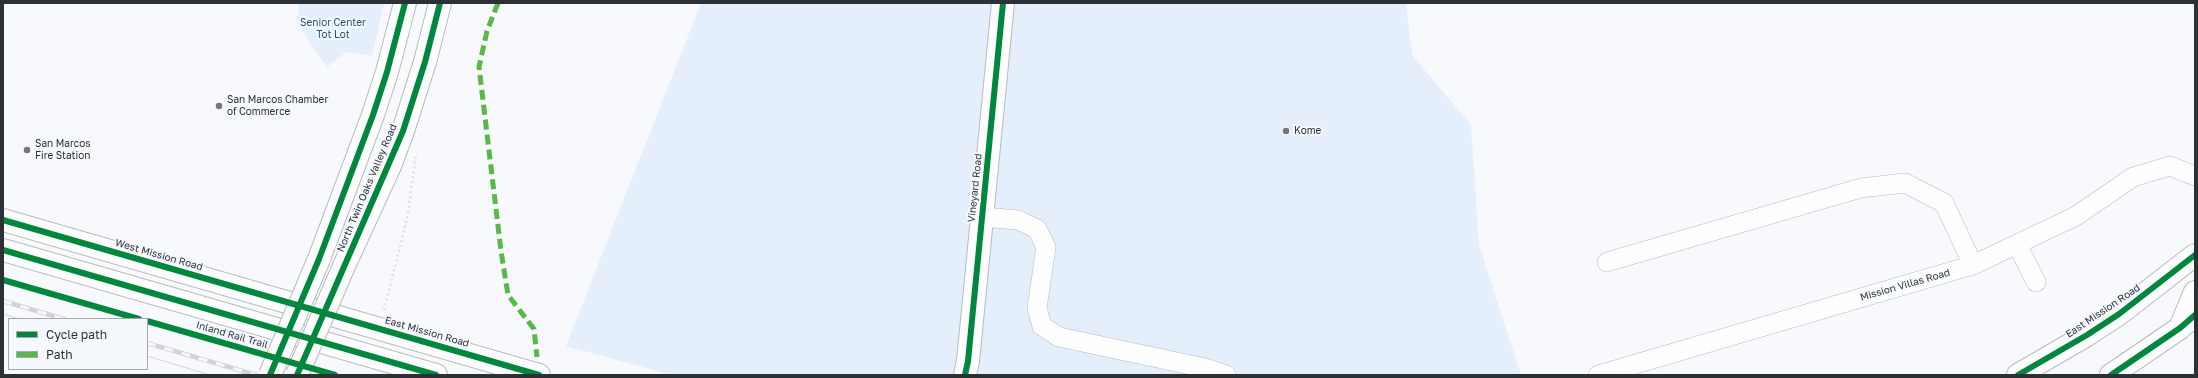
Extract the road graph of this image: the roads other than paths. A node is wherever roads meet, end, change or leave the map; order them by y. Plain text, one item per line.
1 (405, 3) edge
2 (440, 3) edge
3 (1003, 3) edge
4 (2195, 176) edge
5 (982, 217) junction
6 (3, 220) edge
7 (2017, 244) junction
8 (3, 250) edge
9 (2195, 255) edge
10 (1607, 262) dead end
11 (1973, 265) junction
12 (2036, 282) dead end
13 (2195, 292) edge
14 (310, 309) joint
15 (2188, 322) edge
16 (270, 375) edge
17 (297, 375) edge
18 (436, 375) edge
19 (539, 375) edge
20 (965, 375) edge
21 (1226, 375) edge
22 (1598, 375) edge
23 (2018, 375) edge
24 (2111, 375) edge

1 - 16 main road, North Twin Oaks Valley Road, bridge
2 - 17 main road, North Twin Oaks Valley Road, bridge
3 - 5 main road, Vineyard Road
4 - 7 street, Mission Villas Road
5 - 20 main road, Vineyard Road
5 - 21 street
6 - 14 main road, West Mission Road
7 - 11 street, Mission Villas Road
7 - 12 street
8 - 18 main road
9 - 23 main road, East Mission Road
10 - 11 street
11 - 22 street, Mission Villas Road
13 - 15 main road
14 - 19 main road, East Mission Road
15 - 24 main road

